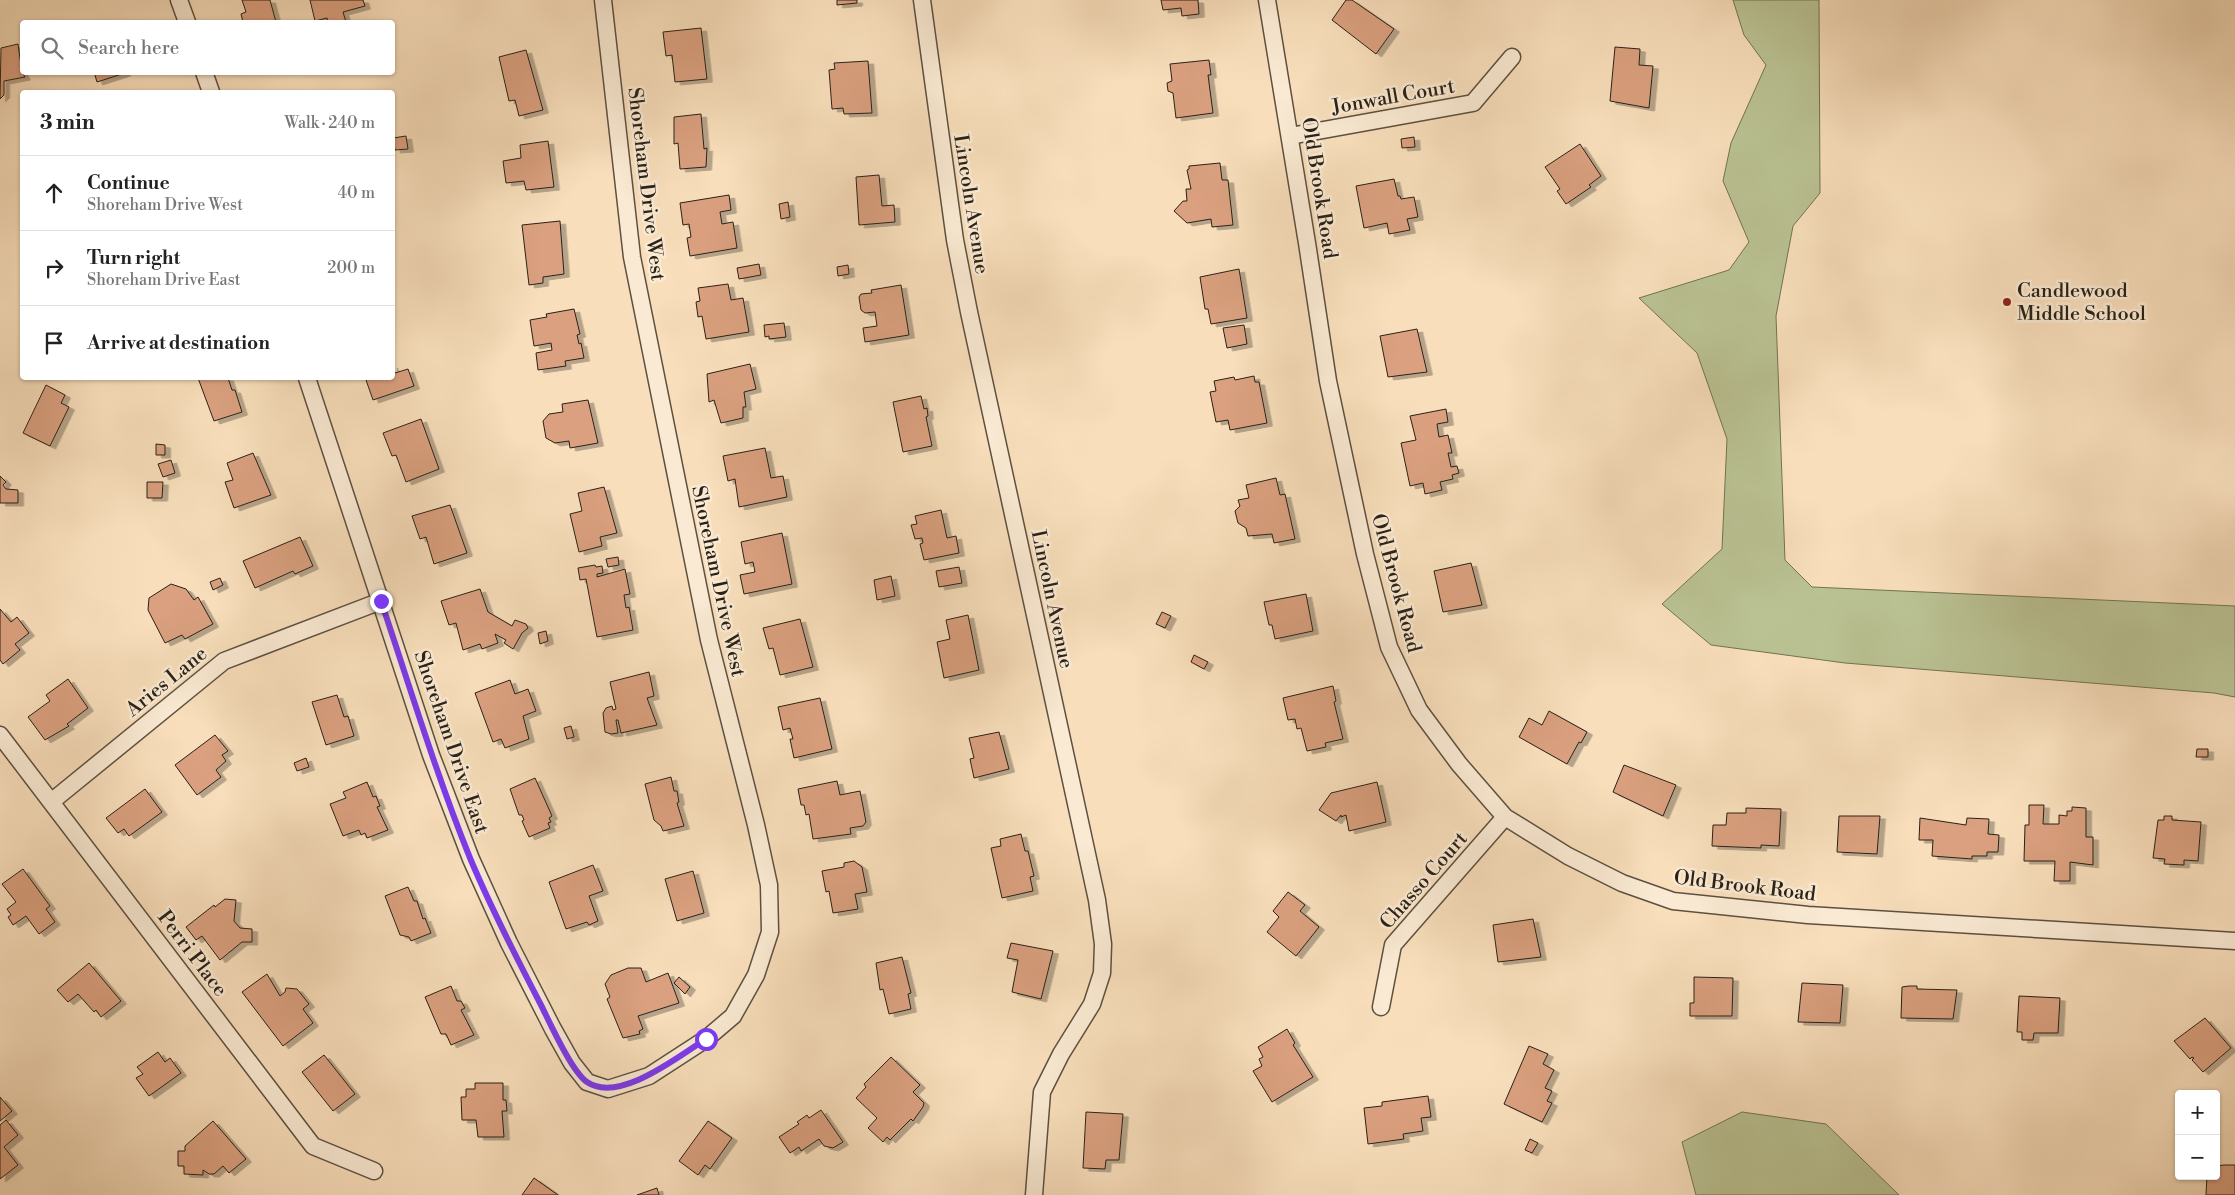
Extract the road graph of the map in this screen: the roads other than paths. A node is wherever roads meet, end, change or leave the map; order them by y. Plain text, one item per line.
1 (179, 0) edge
2 (603, 0) edge
3 (922, 0) edge
4 (1267, 0) edge
5 (186, 20) edge
6 (1512, 57) dead end
7 (205, 75) edge
8 (210, 90) edge
9 (1290, 136) junction
10 (308, 380) edge
11 (381, 601) junction
12 (0, 735) edge
13 (52, 802) junction
14 (1505, 817) junction
15 (2235, 941) edge
16 (1381, 1007) dead end
17 (608, 1089) joint
18 (374, 1171) dead end
19 (1034, 1195) edge

1 - 5 street
2 - 17 street, Shoreham Drive West
3 - 19 street, Lincoln Avenue
4 - 9 street, Old Brook Road
6 - 9 street, Jonwall Court
7 - 8 street
9 - 14 street, Old Brook Road
10 - 11 street, Shoreham Drive East
11 - 13 street, Aries Lane
11 - 17 street, Shoreham Drive East
12 - 13 street, Perri Place
13 - 18 street, Perri Place
14 - 15 street, Old Brook Road
14 - 16 street, Chasso Court

